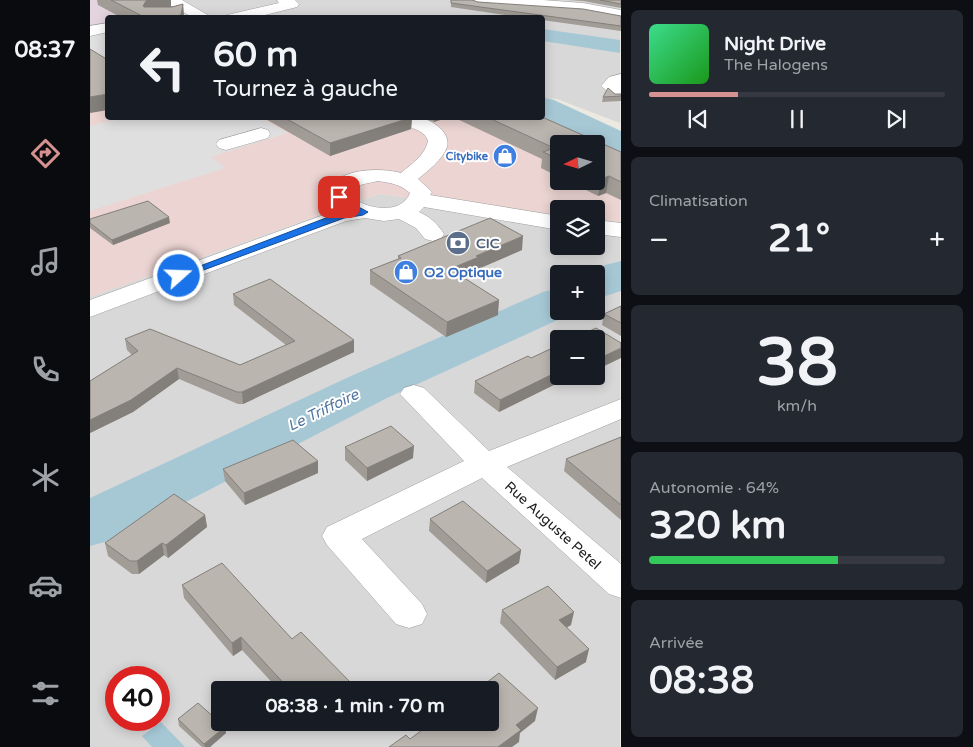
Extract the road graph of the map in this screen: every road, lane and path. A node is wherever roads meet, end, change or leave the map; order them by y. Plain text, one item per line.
1 (171, 0) edge
2 (284, 0) edge
3 (478, 0) edge
4 (582, 3) edge
5 (190, 10) junction
6 (167, 14) edge
7 (200, 15) edge
8 (245, 15) edge
9 (620, 15) edge
10 (105, 28) edge
11 (90, 31) edge
12 (620, 79) edge
13 (620, 93) edge
14 (410, 120) edge
15 (261, 134) dead end
16 (226, 144) dead end
17 (405, 180) junction
18 (339, 197) junction
19 (420, 200) junction
20 (401, 211) junction
21 (363, 212) junction
22 (550, 221) edge
23 (605, 228) edge
24 (620, 230) edge
25 (433, 234) dead end
26 (90, 293) edge
27 (90, 309) edge
28 (414, 394) dead end
29 (620, 408) edge
30 (485, 464) junction
31 (620, 585) edge
32 (409, 614) dead end

1 - 5 street
2 - 8 street
3 - 4 street
4 - 9 street
5 - 6 street
5 - 7 street
10 - 11 street
12 - 13 street
14 - 17 street
15 - 16 street
17 - 18 street
17 - 19 street
18 - 21 street
18 - 26 street
19 - 20 street
19 - 22 street
20 - 21 street
20 - 25 street
21 - 27 street
23 - 24 street
28 - 30 street, Rue Auguste Petel
29 - 30 street
30 - 31 street, Rue Auguste Petel
30 - 32 street

